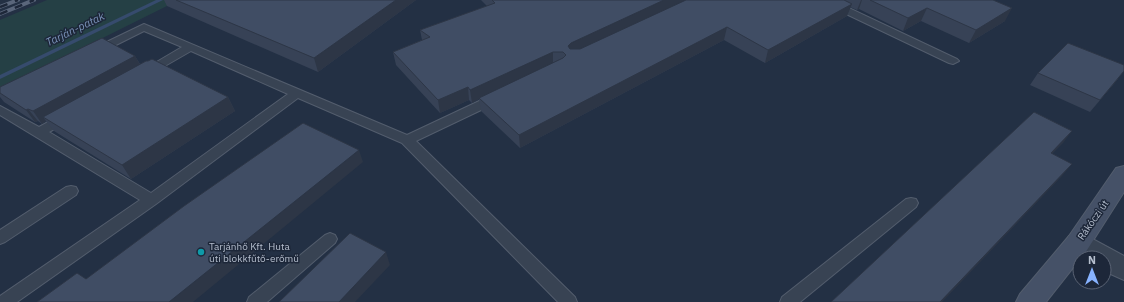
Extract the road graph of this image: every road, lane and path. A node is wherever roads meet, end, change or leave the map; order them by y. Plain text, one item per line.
1 (824, 0) edge
2 (191, 47) junction
3 (82, 58) edge
4 (953, 61) dead end
5 (135, 78) edge
6 (508, 92) edge
7 (297, 93) junction
8 (0, 110) edge
9 (73, 113) edge
10 (39, 132) junction
11 (408, 140) junction
12 (1124, 174) edge
13 (71, 191) dead end
14 (151, 200) junction
15 (911, 203) dead end
16 (0, 238) edge
17 (330, 239) dead end
18 (1078, 243) junction
19 (1124, 268) edge
20 (4, 302) edge
21 (254, 302) edge
22 (568, 302) edge
23 (788, 302) edge
24 (1030, 302) edge

1 - 4 lane
2 - 3 lane
2 - 5 lane
2 - 7 lane
6 - 11 lane
7 - 11 lane
7 - 14 lane
8 - 10 lane
9 - 10 lane
10 - 14 lane
11 - 22 lane
12 - 18 main road, Rákóczi út
13 - 16 lane
14 - 20 lane
15 - 23 lane
17 - 21 lane
18 - 19 street
18 - 24 main road, Rákóczi út

